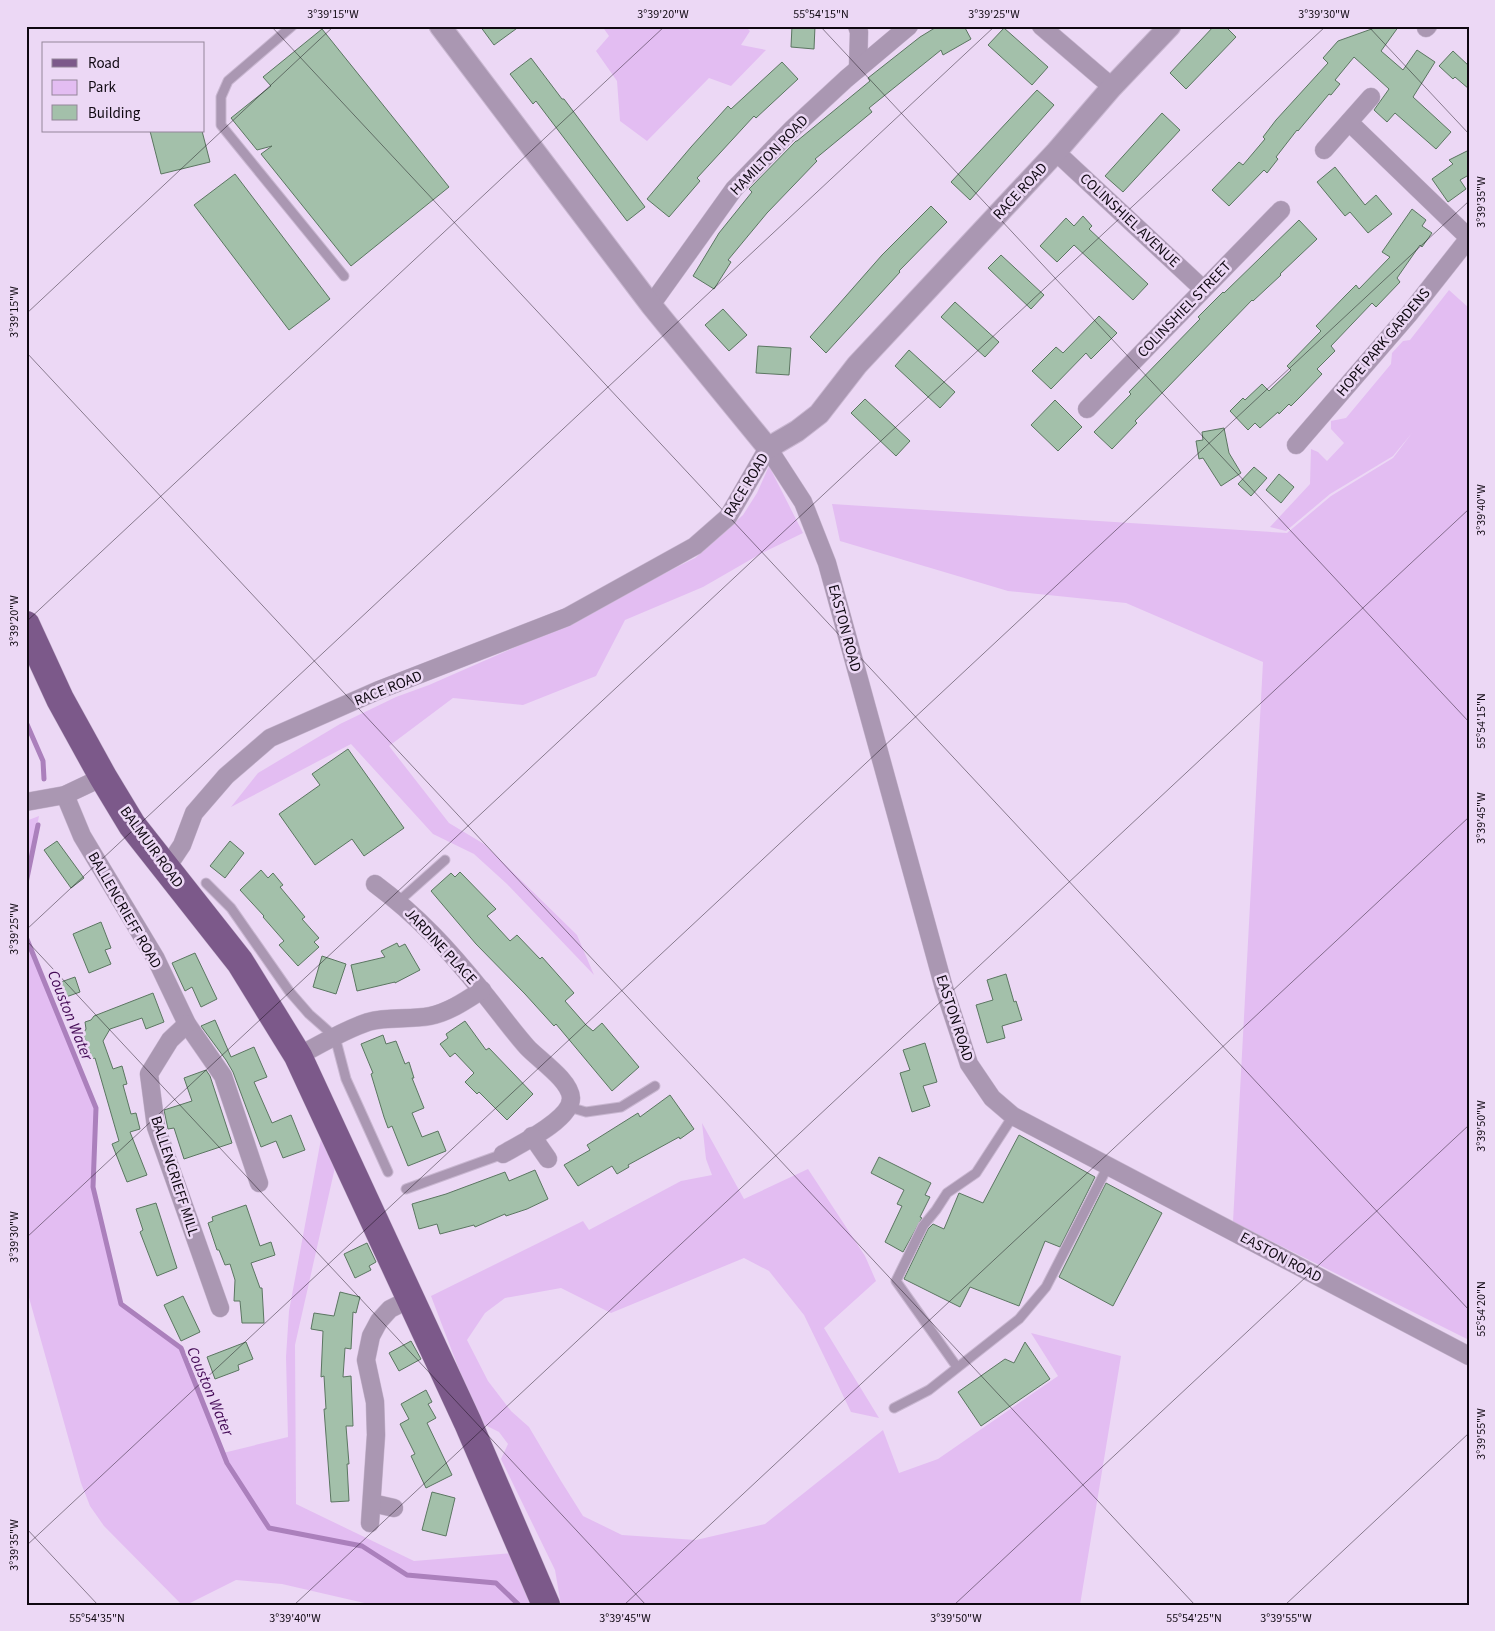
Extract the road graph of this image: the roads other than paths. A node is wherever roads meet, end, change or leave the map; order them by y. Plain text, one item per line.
1 (292, 26) edge
2 (440, 26) edge
3 (857, 26) edge
4 (908, 26) edge
5 (1041, 26) edge
6 (1170, 26) edge
7 (858, 69) junction
8 (1112, 88) junction
9 (1371, 97) dead end
10 (1349, 122) junction
11 (1324, 150) dead end
12 (1056, 152) junction
13 (1281, 210) dead end
14 (1469, 238) edge
15 (344, 276) dead end
16 (1203, 289) junction
17 (651, 305) junction
18 (1087, 409) dead end
19 (1296, 444) dead end
20 (768, 448) junction
21 (26, 625) edge
22 (103, 777) junction
23 (65, 795) junction
24 (26, 802) edge
25 (445, 860) dead end
26 (166, 868) junction
27 (206, 884) dead end
28 (375, 884) dead end
29 (399, 902) junction
30 (482, 990) junction
31 (187, 1024) junction
32 (335, 1037) junction
33 (298, 1056) junction
34 (655, 1086) dead end
35 (569, 1108) junction
36 (1013, 1116) junction
37 (532, 1136) junction
38 (503, 1154) joint
39 (548, 1159) dead end
40 (1108, 1166) junction
41 (388, 1172) dead end
42 (259, 1183) dead end
43 (406, 1189) dead end
44 (410, 1298) junction
45 (220, 1308) dead end
46 (1469, 1356) edge
47 (957, 1367) junction
48 (894, 1408) dead end
49 (372, 1503) junction
50 (394, 1508) dead end
51 (370, 1524) dead end
52 (546, 1605) edge

1 - 15 lane
2 - 17 street
3 - 7 street
4 - 7 street, HAMILTON ROAD
5 - 8 street
6 - 8 street, RACE ROAD
7 - 17 street, HAMILTON ROAD
8 - 12 street, RACE ROAD
9 - 10 street
10 - 11 street
10 - 14 street
12 - 16 street, COLINSHIEL AVENUE
12 - 20 street, RACE ROAD
13 - 16 street, COLINSHIEL STREET
14 - 19 street, HOPE PARK GARDENS
16 - 18 street, COLINSHIEL STREET
17 - 20 street
20 - 26 street, RACE ROAD
20 - 36 street, EASTON ROAD
21 - 22 main road, BALMUIR ROAD
22 - 23 street
22 - 26 main road, BALMUIR ROAD
23 - 24 street
23 - 31 street, BALLENCRIEFF ROAD
25 - 29 lane
26 - 33 main road, BALMUIR ROAD
27 - 32 lane
28 - 29 street, JARDINE PLACE
29 - 30 street, JARDINE PLACE
30 - 32 street, JARDINE PLACE
30 - 35 street, JARDINE PLACE
31 - 42 street, BALLENCRIEFF ROAD
31 - 45 street, BALLENCRIEFF MILL
32 - 33 street, JARDINE PLACE
32 - 41 lane
33 - 44 main road, BALMUIR ROAD
34 - 35 lane
35 - 37 street
36 - 40 street, EASTON ROAD
36 - 47 lane
37 - 38 street
37 - 39 street
38 - 43 lane
40 - 46 street, EASTON ROAD
40 - 47 lane
44 - 49 street
44 - 52 main road, BALMUIR ROAD
47 - 48 lane
49 - 50 street
49 - 51 street

